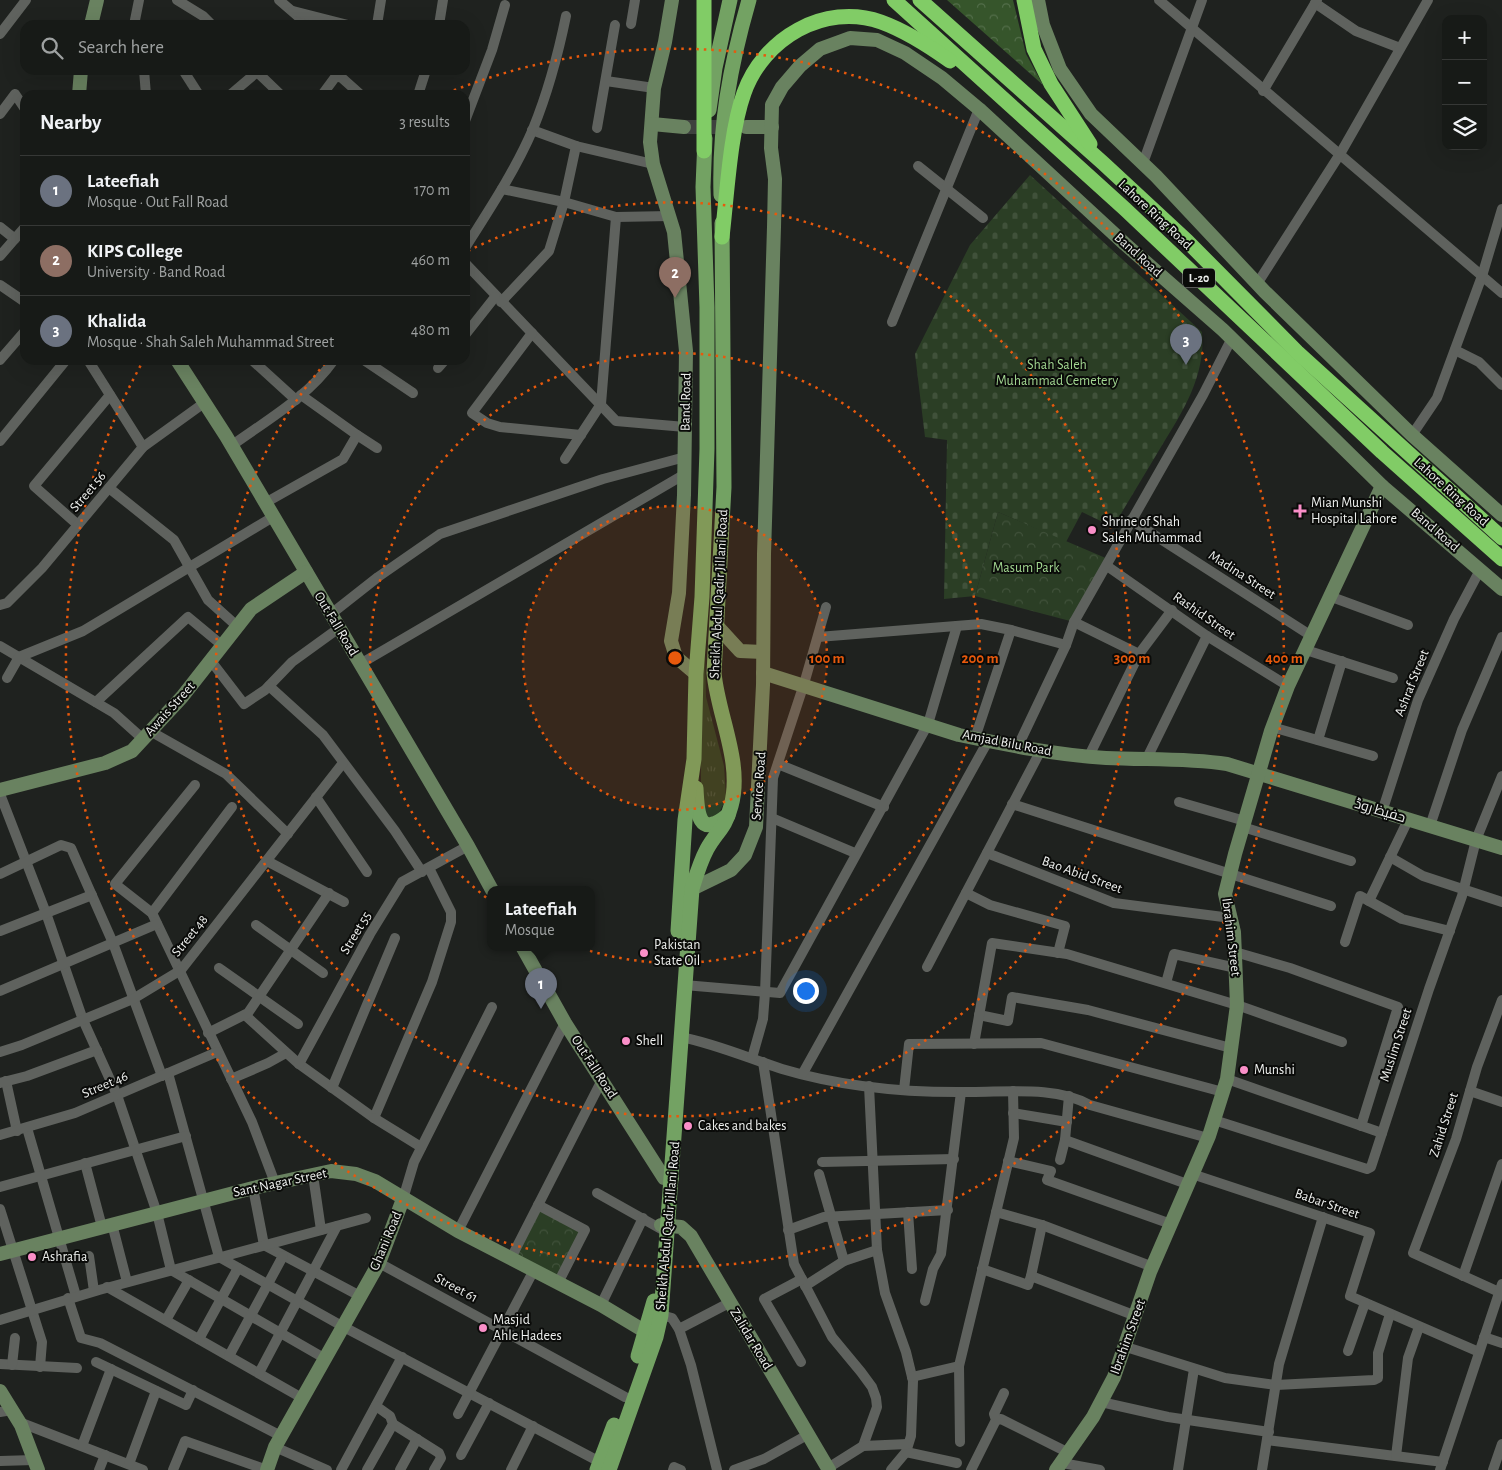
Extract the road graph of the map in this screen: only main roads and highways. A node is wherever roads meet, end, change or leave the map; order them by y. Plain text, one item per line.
1 (97, 0) edge
2 (672, 0) edge
3 (704, 0) edge
4 (730, 0) edge
5 (749, 0) edge
6 (894, 0) edge
7 (920, 0) edge
8 (1024, 0) edge
9 (1038, 0) edge
10 (92, 20) edge
11 (80, 75) edge
12 (990, 86) junction
13 (79, 90) edge
14 (652, 124) junction
15 (684, 127) tunnel mouth
16 (746, 127) tunnel mouth
17 (772, 127) junction
18 (704, 151) junction
19 (1102, 162) junction
20 (722, 237) junction
21 (180, 365) edge
22 (1382, 486) junction
23 (1502, 515) edge
24 (1502, 538) edge
25 (1502, 559) edge
26 (306, 572) junction
27 (1502, 589) edge
28 (718, 628) junction
29 (763, 652) junction
30 (764, 673) junction
31 (696, 674) junction
32 (694, 759) junction
33 (1258, 772) junction
34 (0, 792) edge
35 (728, 815) junction
36 (1502, 848) edge
37 (490, 886) edge
38 (692, 889) junction
39 (525, 951) edge
40 (668, 1178) junction
41 (403, 1199) junction
42 (664, 1226) junction
43 (6, 1252) edge
44 (646, 1332) junction
45 (0, 1391) edge
46 (10, 1415) edge
47 (1062, 1462) edge
48 (36, 1465) edge
49 (602, 1467) edge
50 (828, 1469) edge
51 (267, 1470) edge

1 - 10 main road
2 - 14 main road, Band Road
3 - 18 highway
4 - 18 main road, Sheikh Abdul Qadir Jillani Road
5 - 20 main road, Sheikh Abdul Qadir Jillani Road
6 - 12 highway, Lahore Ring Road / L-20
7 - 19 highway, Lahore Ring Road / L-20
8 - 19 highway
9 - 23 main road
11 - 13 main road
12 - 20 highway
12 - 25 highway, Lahore Ring Road / L-20
14 - 15 main road
14 - 31 main road, Band Road
16 - 17 main road
17 - 22 main road, Band Road
17 - 29 main road, Band Road
18 - 31 main road, Sheikh Abdul Qadir Jillani Road
19 - 24 highway, Lahore Ring Road / L-20
20 - 28 main road, Sheikh Abdul Qadir Jillani Road
21 - 26 main road, Out Fall Road
22 - 27 main road, Band Road
22 - 33 main road, Ibrahim Street
26 - 34 main road, Awais Street
26 - 37 main road, Out Fall Road
28 - 29 main road
28 - 35 main road, Sheikh Abdul Qadir Jillani Road
29 - 30 main road, Service Road
30 - 33 main road, Amjad Bilu Road
30 - 38 main road, Service Road
31 - 32 main road, Sheikh Abdul Qadir Jillani Road
32 - 35 main road
32 - 40 main road, Sheikh Abdul Qadir Jillani Road
33 - 36 main road, حفیظ روڈ
33 - 47 main road, Ibrahim Street
35 - 38 main road, Sheikh Abdul Qadir Jillani Road
38 - 40 main road, Sheikh Abdul Qadir Jillani Road
39 - 40 main road, Out Fall Road
40 - 42 main road, Sheikh Abdul Qadir Jillani Road
41 - 43 main road, Sant Nagar Street
41 - 44 main road, Sant Nagar Street
41 - 51 main road, Ghani Road
42 - 44 main road, Sheikh Abdul Qadir Jillani Road
42 - 49 main road, Sheikh Abdul Qadir Jillani Road
42 - 50 main road, Zalidar Road
44 - 49 main road, Sheikh Abdul Qadir Jillani Road
45 - 46 main road
46 - 48 main road

